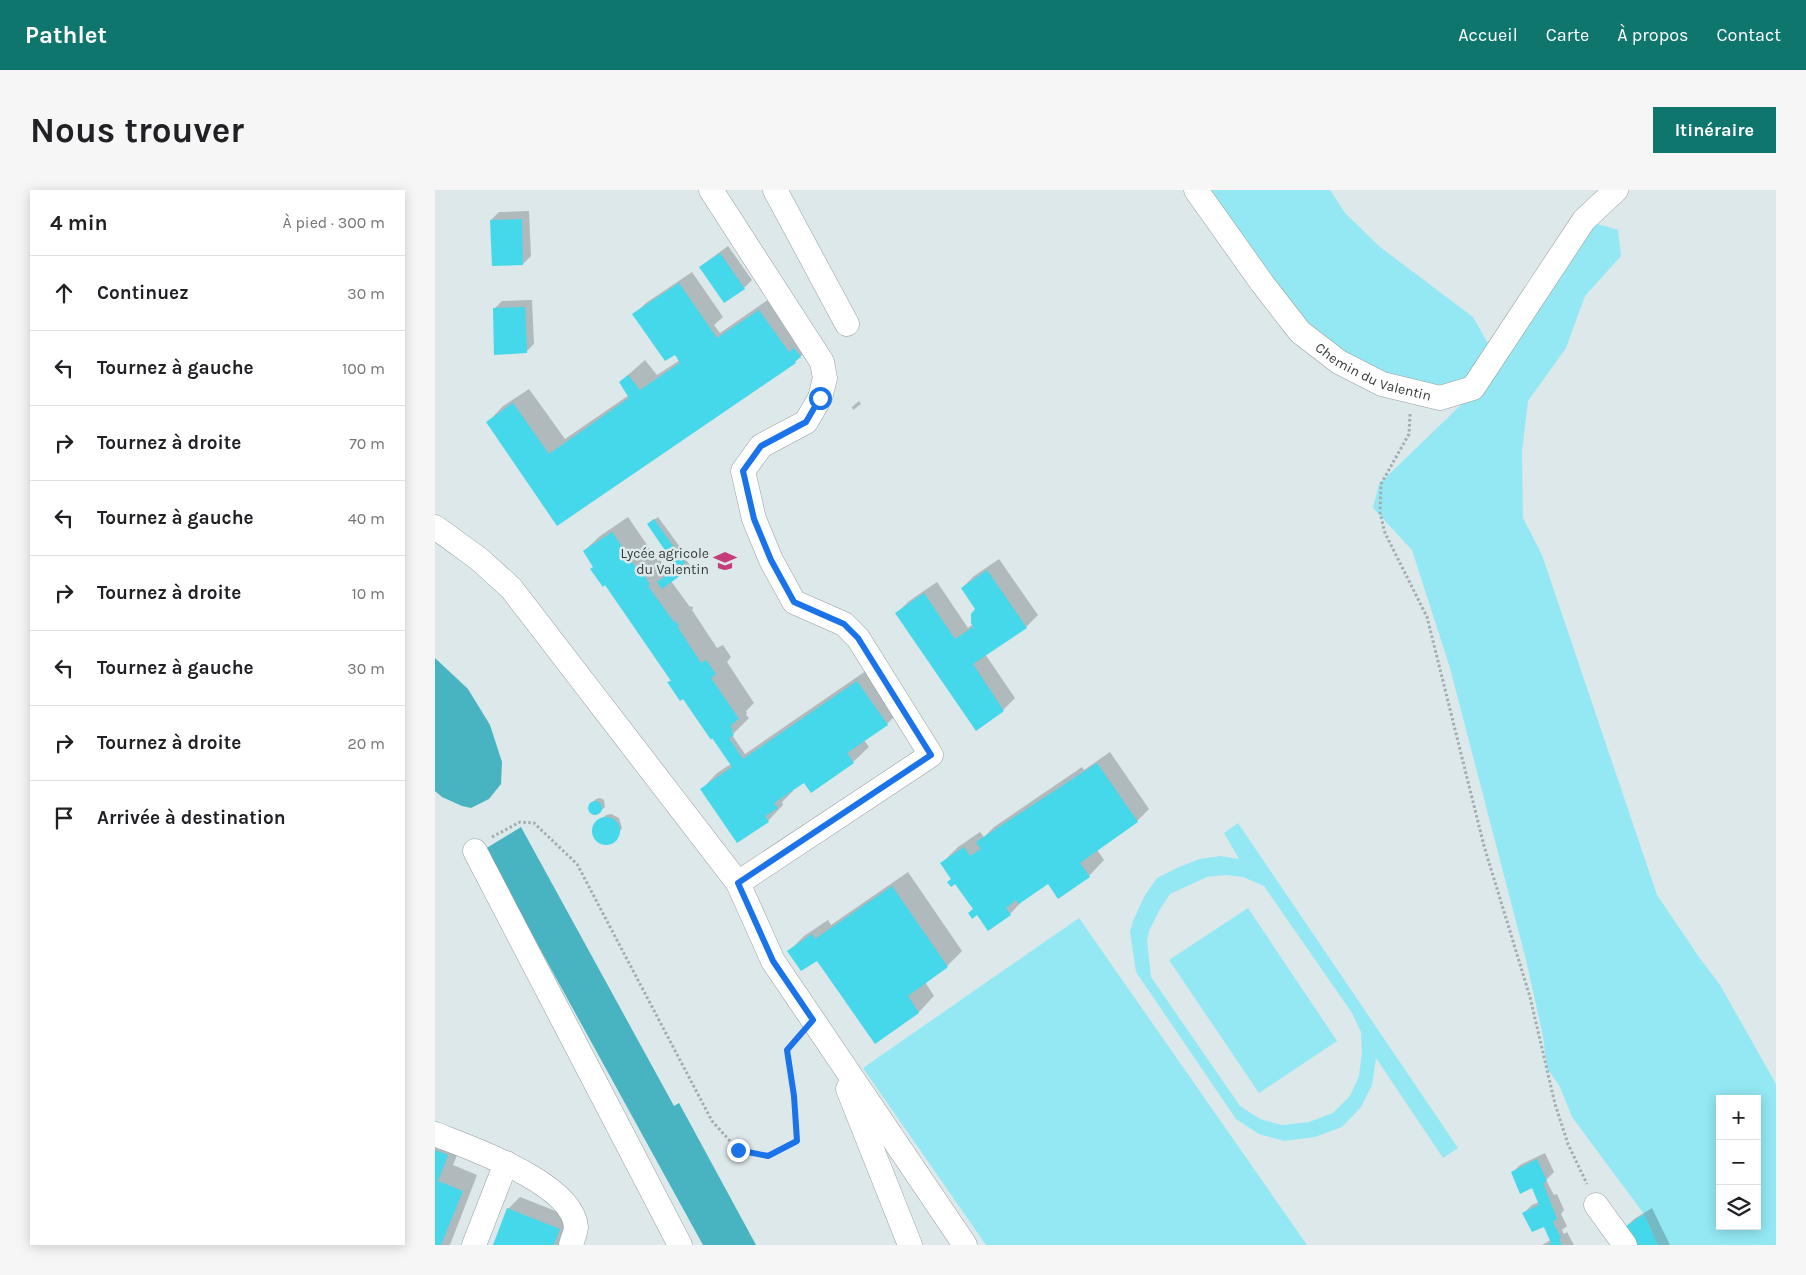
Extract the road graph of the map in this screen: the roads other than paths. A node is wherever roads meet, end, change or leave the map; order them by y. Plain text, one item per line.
1 (711, 190) edge
2 (775, 190) edge
3 (1196, 190) edge
4 (1616, 190) edge
5 (847, 324) dead end
6 (435, 527) edge
7 (475, 851) road end
8 (738, 883) junction
9 (832, 1048) junction
10 (435, 1134) edge
11 (506, 1163) junction
12 (1597, 1205) road end
13 (474, 1245) edge
14 (571, 1245) edge
15 (680, 1245) edge
16 (910, 1245) edge
17 (965, 1245) edge
18 (1625, 1245) edge

1 - 8 street
2 - 5 street
3 - 4 street, Chemin du Valentin
6 - 8 street
7 - 15 street
8 - 9 street
9 - 16 street
9 - 17 street
10 - 11 street
11 - 13 street
11 - 14 street
12 - 18 street

